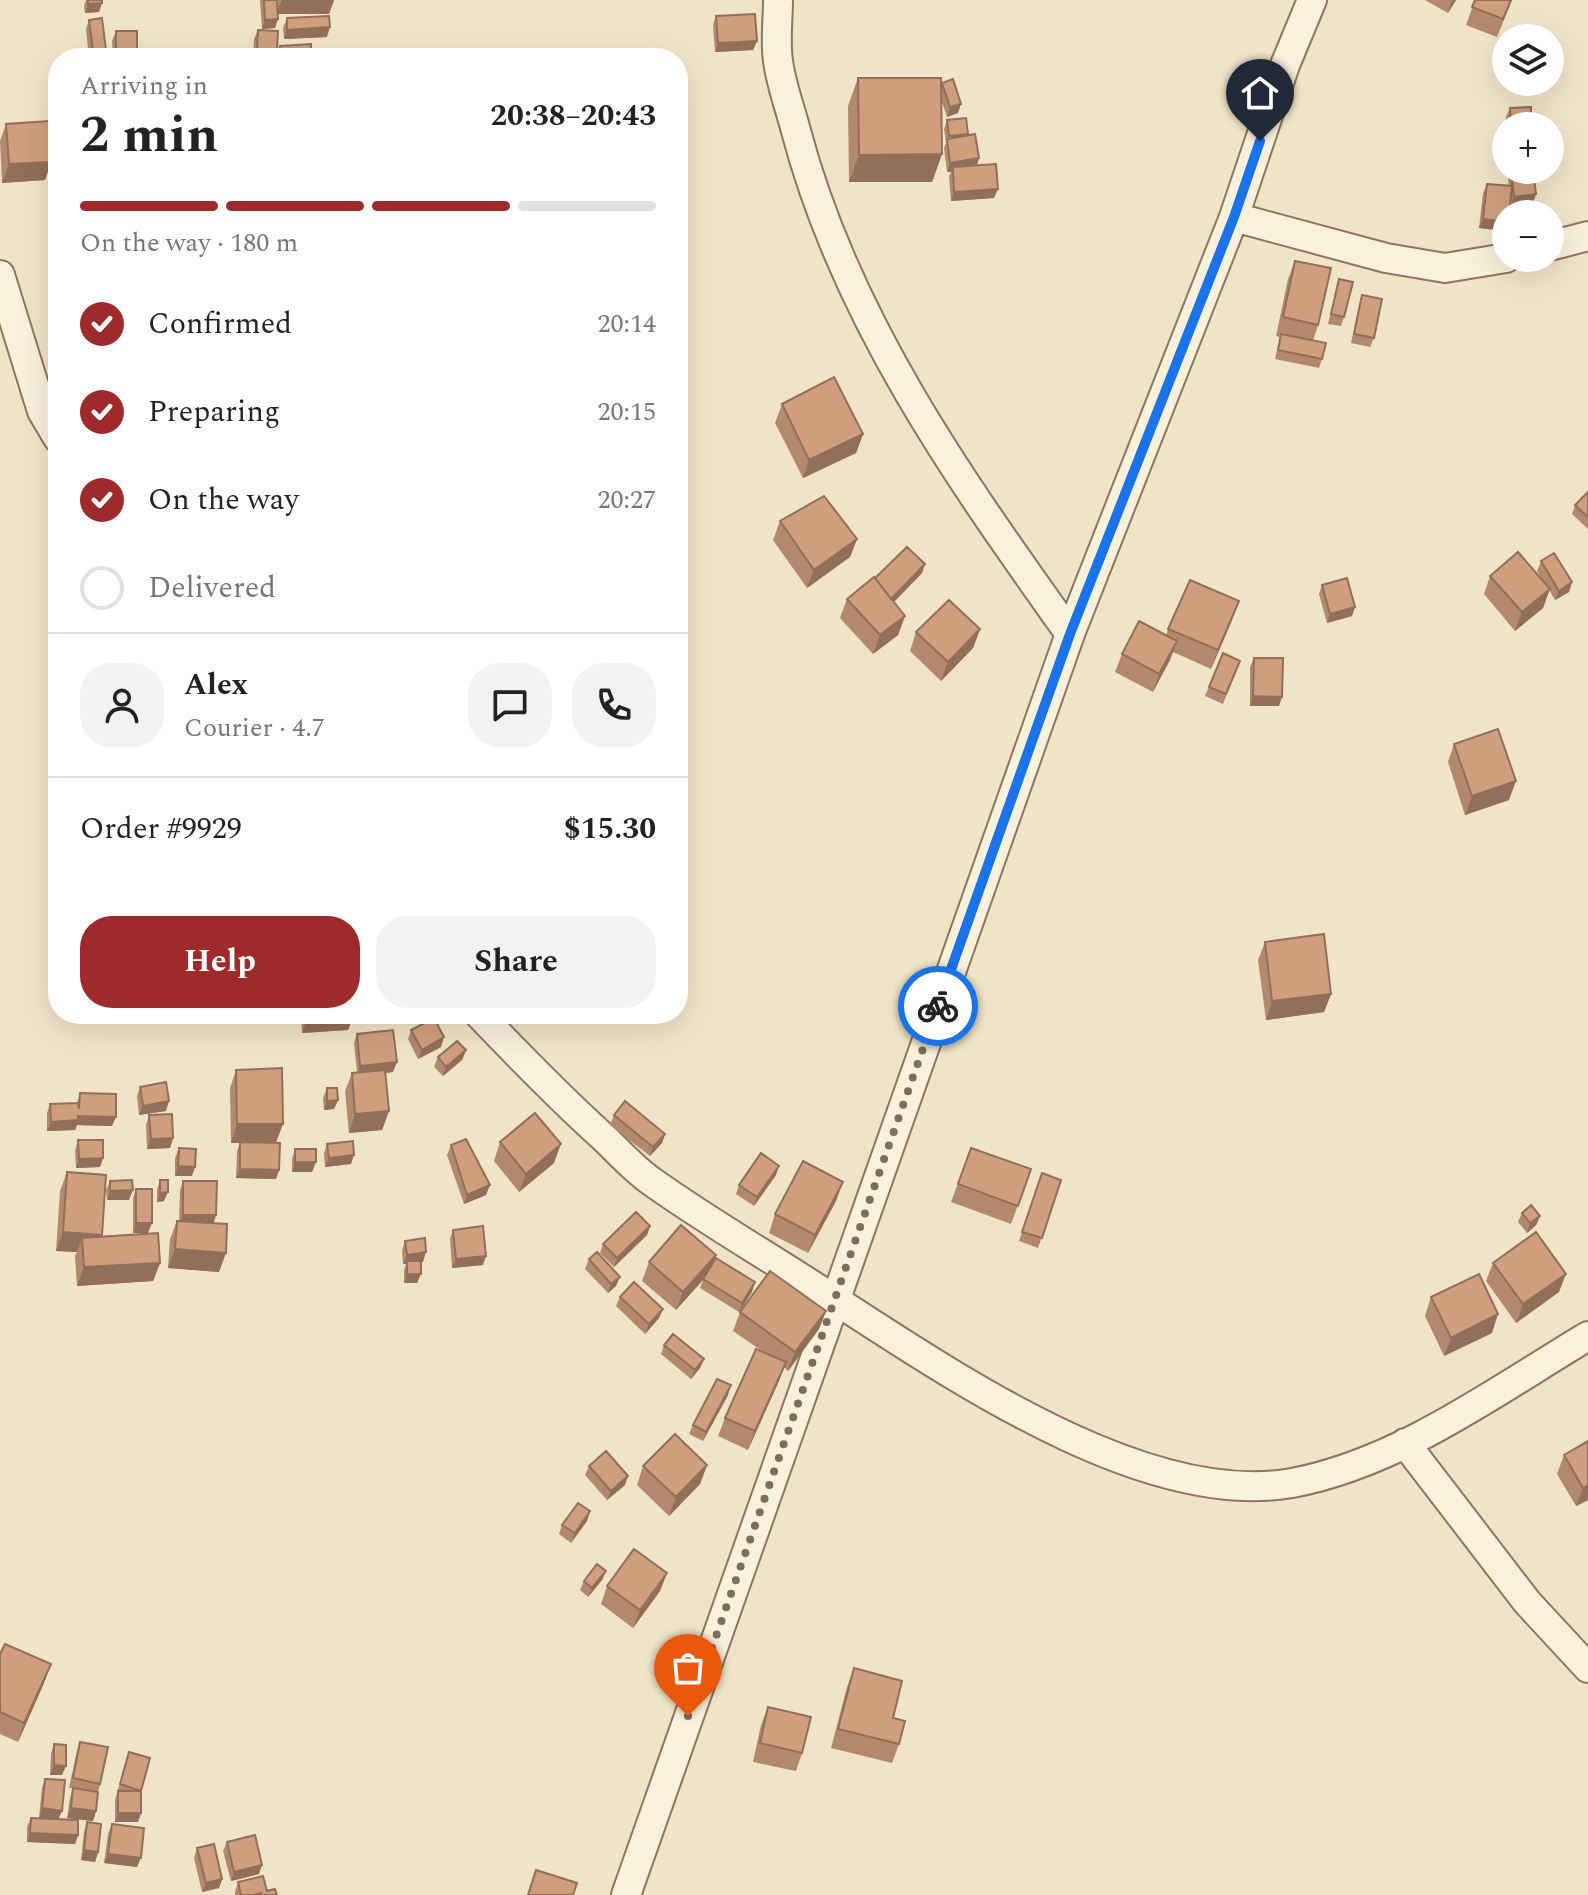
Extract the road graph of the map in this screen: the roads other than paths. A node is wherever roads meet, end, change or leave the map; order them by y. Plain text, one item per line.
1 (778, 0) edge
2 (1312, 0) edge
3 (1234, 217) junction
4 (1588, 236) edge
5 (1564, 242) edge
6 (1492, 260) edge
7 (0, 275) edge
8 (48, 421) edge
9 (1070, 634) junction
10 (488, 1024) edge
11 (834, 1299) junction
12 (1588, 1336) edge
13 (1405, 1443) junction
14 (1588, 1668) edge
15 (626, 1895) edge

1 - 9 street
2 - 3 street
3 - 6 street
3 - 9 street
4 - 5 street
7 - 8 street
9 - 11 street
10 - 11 street
11 - 13 street
11 - 15 street
12 - 13 street
13 - 14 street

